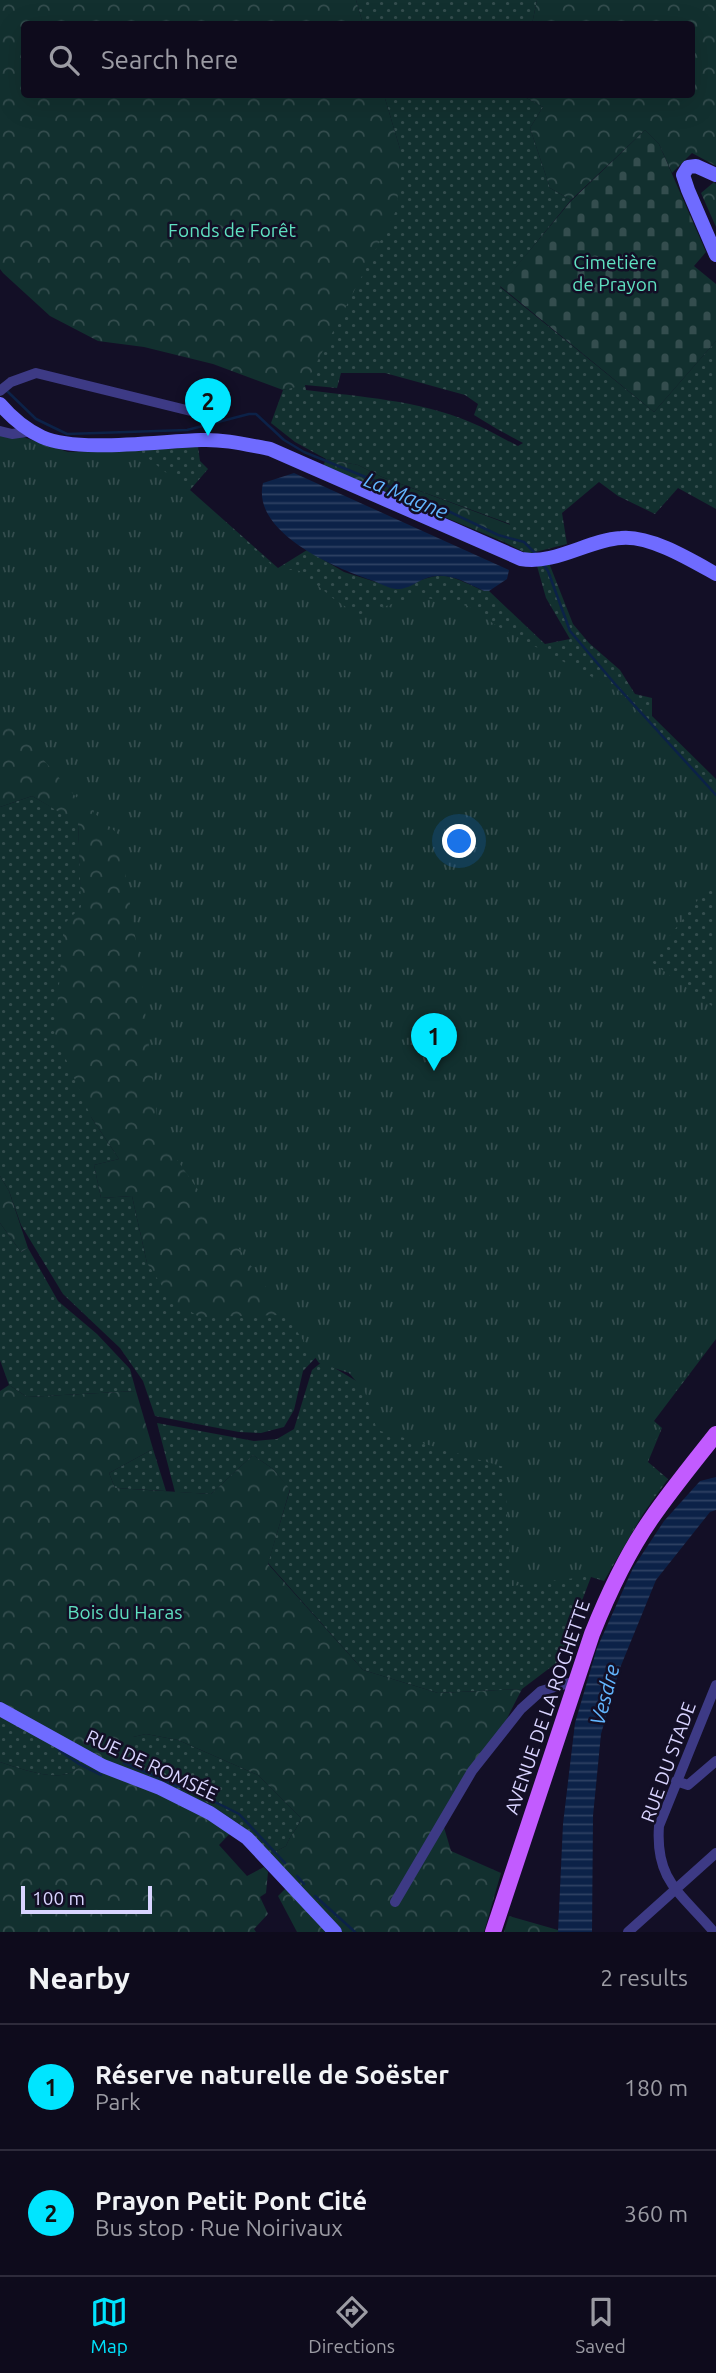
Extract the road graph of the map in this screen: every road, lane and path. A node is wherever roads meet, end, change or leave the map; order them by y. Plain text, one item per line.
1 (716, 175) edge
2 (716, 255) edge
3 (0, 391) edge
4 (0, 404) edge
5 (211, 416) dead end
6 (0, 431) edge
7 (33, 431) junction
8 (716, 574) edge
9 (715, 1434) edge
10 (576, 1681) junction
11 (716, 1685) edge
12 (0, 1709) edge
13 (716, 1761) edge
14 (676, 1781) junction
15 (716, 1853) edge
16 (676, 1889) junction
17 (395, 1902) dead end
18 (713, 1931) edge
19 (335, 1932) edge
20 (493, 1932) edge
21 (628, 1932) edge

1 - 2 main road
3 - 5 street
4 - 7 main road
6 - 7 street
7 - 8 main road
9 - 10 main road, AVENUE DE LA ROCHETTE
10 - 17 street
10 - 20 main road, AVENUE DE LA ROCHETTE
11 - 14 street, RUE DU STADE
12 - 19 main road, RUE DE ROMSÉE
13 - 14 street
14 - 16 street, RUE DU STADE
15 - 16 street
16 - 18 street, RUE DU STADE
16 - 21 street

